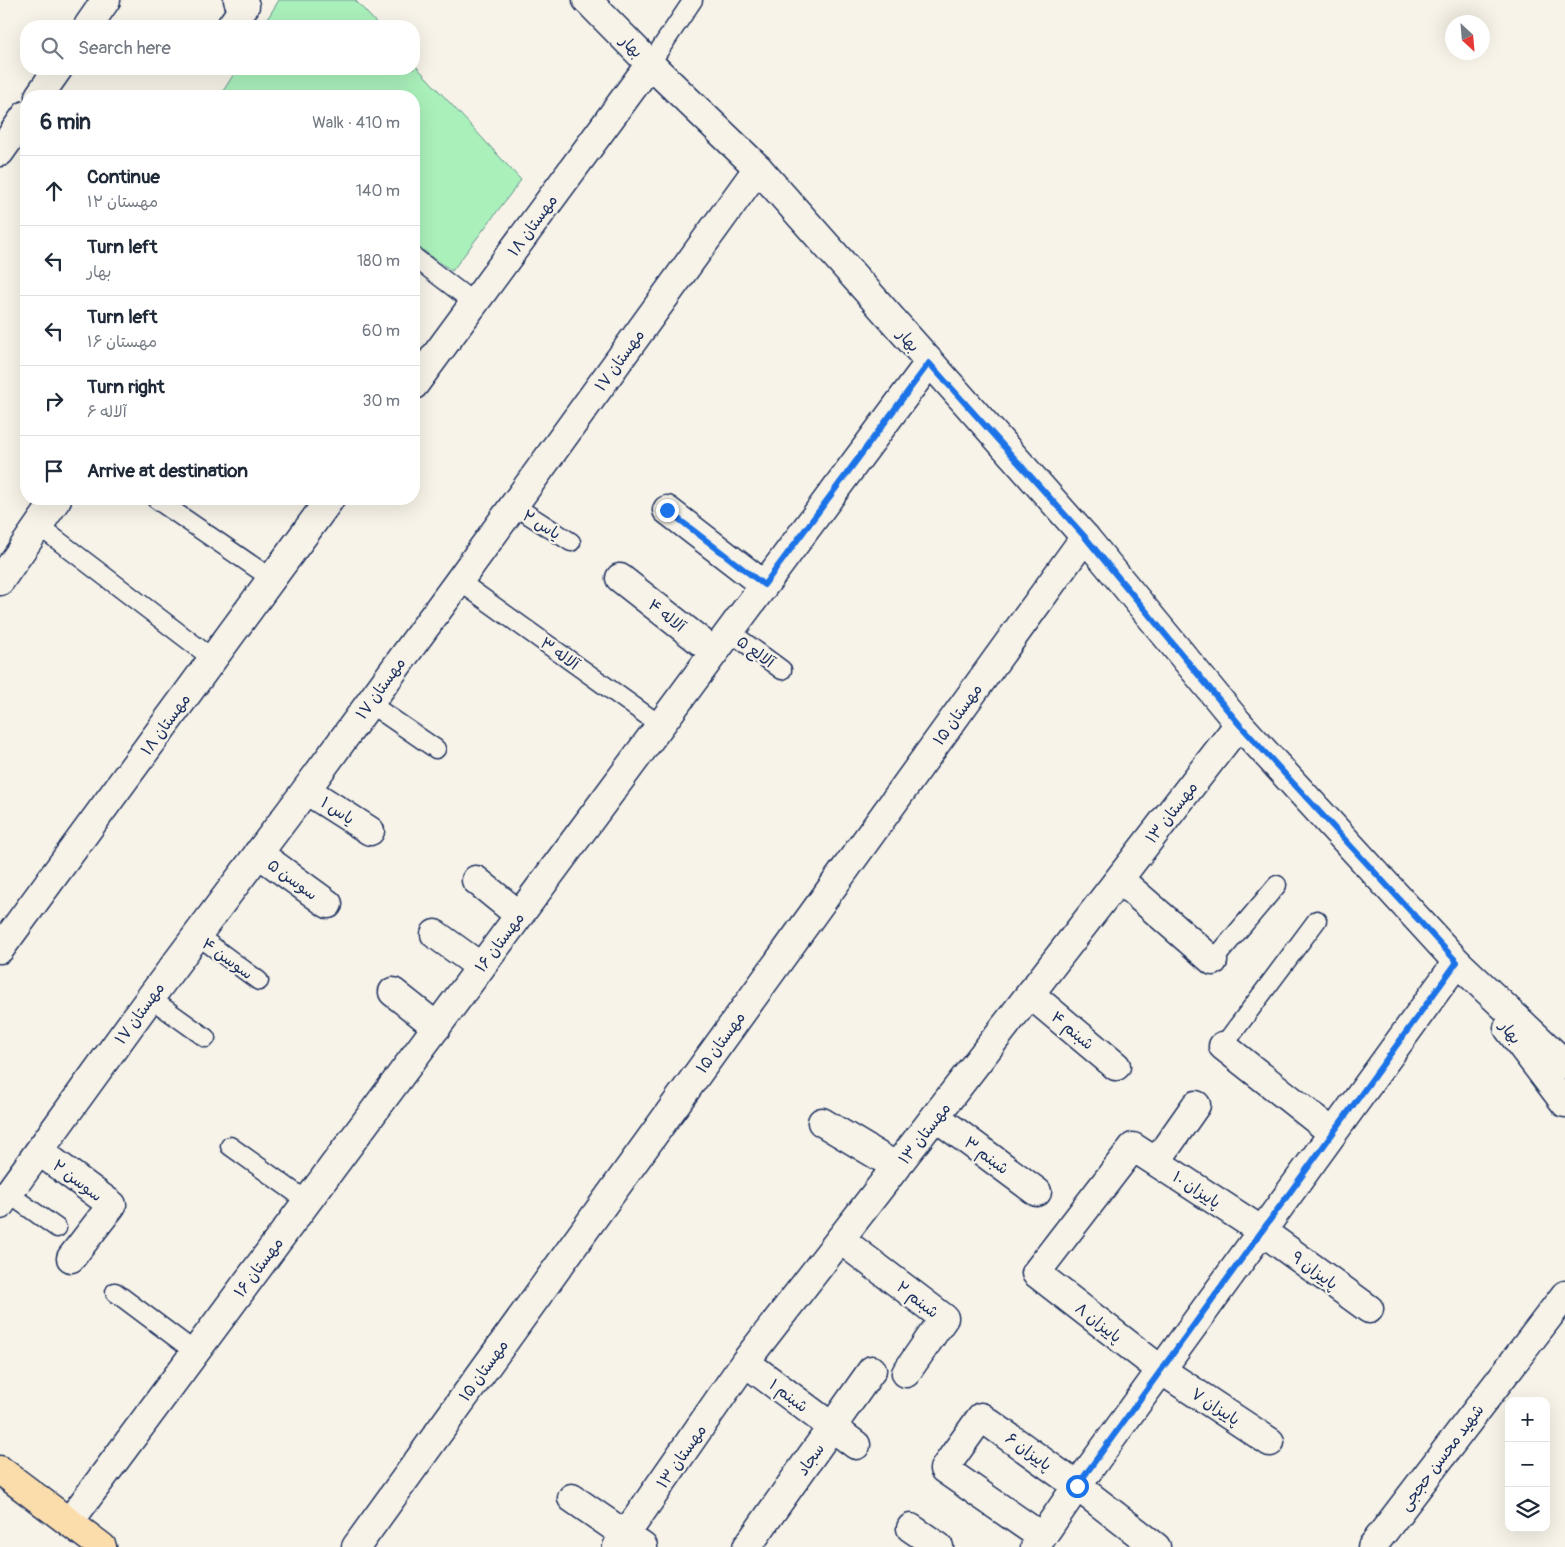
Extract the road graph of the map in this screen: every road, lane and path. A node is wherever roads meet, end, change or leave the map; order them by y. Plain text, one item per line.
1 (106, 0) edge
2 (238, 0) edge
3 (587, 0) edge
4 (693, 0) edge
5 (92, 20) edge
6 (236, 20) edge
7 (650, 64) junction
8 (54, 75) edge
9 (43, 90) edge
10 (20, 124) edge
11 (0, 152) edge
12 (758, 168) junction
13 (420, 261) edge
14 (474, 303) junction
15 (929, 363) junction
16 (420, 377) edge
17 (53, 505) edge
18 (165, 505) edge
19 (326, 505) edge
20 (513, 506) junction
21 (667, 510) dead end
22 (39, 526) junction
23 (1085, 537) junction
24 (571, 542) dead end
25 (620, 578) dead end
26 (272, 579) junction
27 (0, 581) edge
28 (459, 581) junction
29 (764, 585) junction
30 (722, 642) junction
31 (213, 659) junction
32 (782, 670) dead end
33 (369, 703) junction
34 (1239, 724) junction
35 (660, 725) junction
36 (436, 749) dead end
37 (306, 790) junction
38 (370, 831) dead end
39 (258, 853) junction
40 (476, 880) dead end
41 (1119, 880) junction
42 (1277, 885) dead end
43 (328, 904) dead end
44 (519, 915) junction
45 (1317, 920) dead end
46 (435, 934) dead end
47 (197, 935) junction
48 (0, 948) edge
49 (1212, 960) joint
50 (1457, 962) junction
51 (481, 967) junction
52 (259, 981) dead end
53 (393, 992) dead end
54 (1030, 994) junction
55 (150, 998) junction
56 (437, 1027) junction
57 (206, 1038) dead end
58 (1223, 1046) joint
59 (1565, 1064) edge
60 (1116, 1066) dead end
61 (1565, 1103) edge
62 (1196, 1105) dead end
63 (936, 1117) junction
64 (822, 1122) dead end
65 (1333, 1133) junction
66 (230, 1146) dead end
67 (39, 1150) junction
68 (1156, 1162) junction
69 (897, 1167) junction
70 (1037, 1192) dead end
71 (4, 1200) edge
72 (307, 1201) junction
73 (57, 1228) dead end
74 (1262, 1231) junction
75 (841, 1240) junction
76 (71, 1258) dead end
77 (1036, 1273) joint
78 (115, 1292) dead end
79 (1565, 1295) edge
80 (1369, 1309) dead end
81 (195, 1352) junction
82 (745, 1362) junction
83 (872, 1370) dead end
84 (1161, 1370) junction
85 (906, 1373) dead end
86 (832, 1427) junction
87 (1270, 1442) dead end
88 (856, 1445) dead end
89 (0, 1470) edge
90 (1077, 1486) junction
91 (572, 1498) dead end
92 (70, 1521) junction
93 (911, 1528) dead end
94 (1039, 1542) edge
95 (629, 1543) edge
96 (102, 1547) edge
97 (356, 1547) edge
98 (747, 1547) edge
99 (939, 1547) edge
100 (1156, 1547) edge
101 (1372, 1547) edge

1 - 5 street
2 - 6 street
3 - 7 street, بهار
4 - 7 lane
7 - 12 street, بهار
7 - 14 street, مهستان ۱۸
8 - 9 street
10 - 11 street
12 - 15 street, بهار
12 - 20 street, مهستان ۱۷
13 - 14 lane
14 - 16 street, مهستان ۱۸
15 - 23 street, بهار
15 - 29 street, مهستان ۱۶
17 - 22 street
18 - 26 lane
19 - 26 street, مهستان ۱۸
20 - 24 lane, یاس ۲
20 - 28 street, مهستان ۱۷
21 - 29 street
22 - 27 street
22 - 31 lane
23 - 34 street, بهار
23 - 97 street, مهستان ۱۵
25 - 30 street, آلاله ۴
26 - 31 street, مهستان ۱۸
28 - 33 street, مهستان ۱۷
28 - 35 lane, آلاله ۳
29 - 30 street, مهستان ۱۶
30 - 32 lane, آلالع ۵
30 - 35 street, مهستان ۱۶
31 - 48 street, مهستان ۱۸
33 - 36 lane
33 - 37 street, مهستان ۱۷
34 - 41 street, مهستان ۱۳
34 - 50 street, بهار
35 - 44 street, مهستان ۱۶
37 - 38 street, یاس ۱
37 - 39 street, مهستان ۱۷
39 - 43 street, سوسن ۵
39 - 47 street, مهستان ۱۷
40 - 44 street
41 - 49 street
41 - 54 street, مهستان ۱۳
42 - 49 lane
44 - 51 street, مهستان ۱۶
45 - 58 lane
46 - 51 street
47 - 52 lane, سوسن ۴
47 - 55 street, مهستان ۱۷
50 - 59 street, بهار
50 - 61 street, بهار
50 - 65 street
51 - 56 street, مهستان ۱۶
53 - 56 street
54 - 60 street, شبنم ۴
54 - 63 street, مهستان ۱۳
55 - 57 lane
55 - 67 street, مهستان ۱۷
56 - 72 street, مهستان ۱۶
58 - 65 street
62 - 68 street
63 - 69 street, مهستان ۱۳
63 - 70 street, شبنم ۳
64 - 69 street
65 - 74 street
66 - 72 lane
67 - 71 street, مهستان ۱۷
67 - 76 street, سوسن ۲
68 - 74 street, پاییزان ۱۰
68 - 77 street, پاییزان ۱۰
69 - 75 street, مهستان ۱۳
71 - 73 lane
72 - 81 street, مهستان ۱۶
74 - 80 street, پاییزان ۹
74 - 84 street
75 - 82 street, مهستان ۱۳
75 - 85 street, شبنم ۲
77 - 84 street, پاییزان ۸
78 - 81 lane
79 - 101 street, شهید محسن حججی
81 - 92 street, مهستان ۱۶
82 - 86 street, شبنم ۱
82 - 95 street, مهستان ۱۳
83 - 86 street, سجاد
84 - 87 street, پاییزان ۷
84 - 90 street
86 - 88 street, شبنم ۱
86 - 98 street, سجاد
89 - 92 main road
90 - 94 street
90 - 94 street, پاییزان ۶
90 - 100 street, پاییزان ۶
91 - 95 street
92 - 96 main road
93 - 99 street

